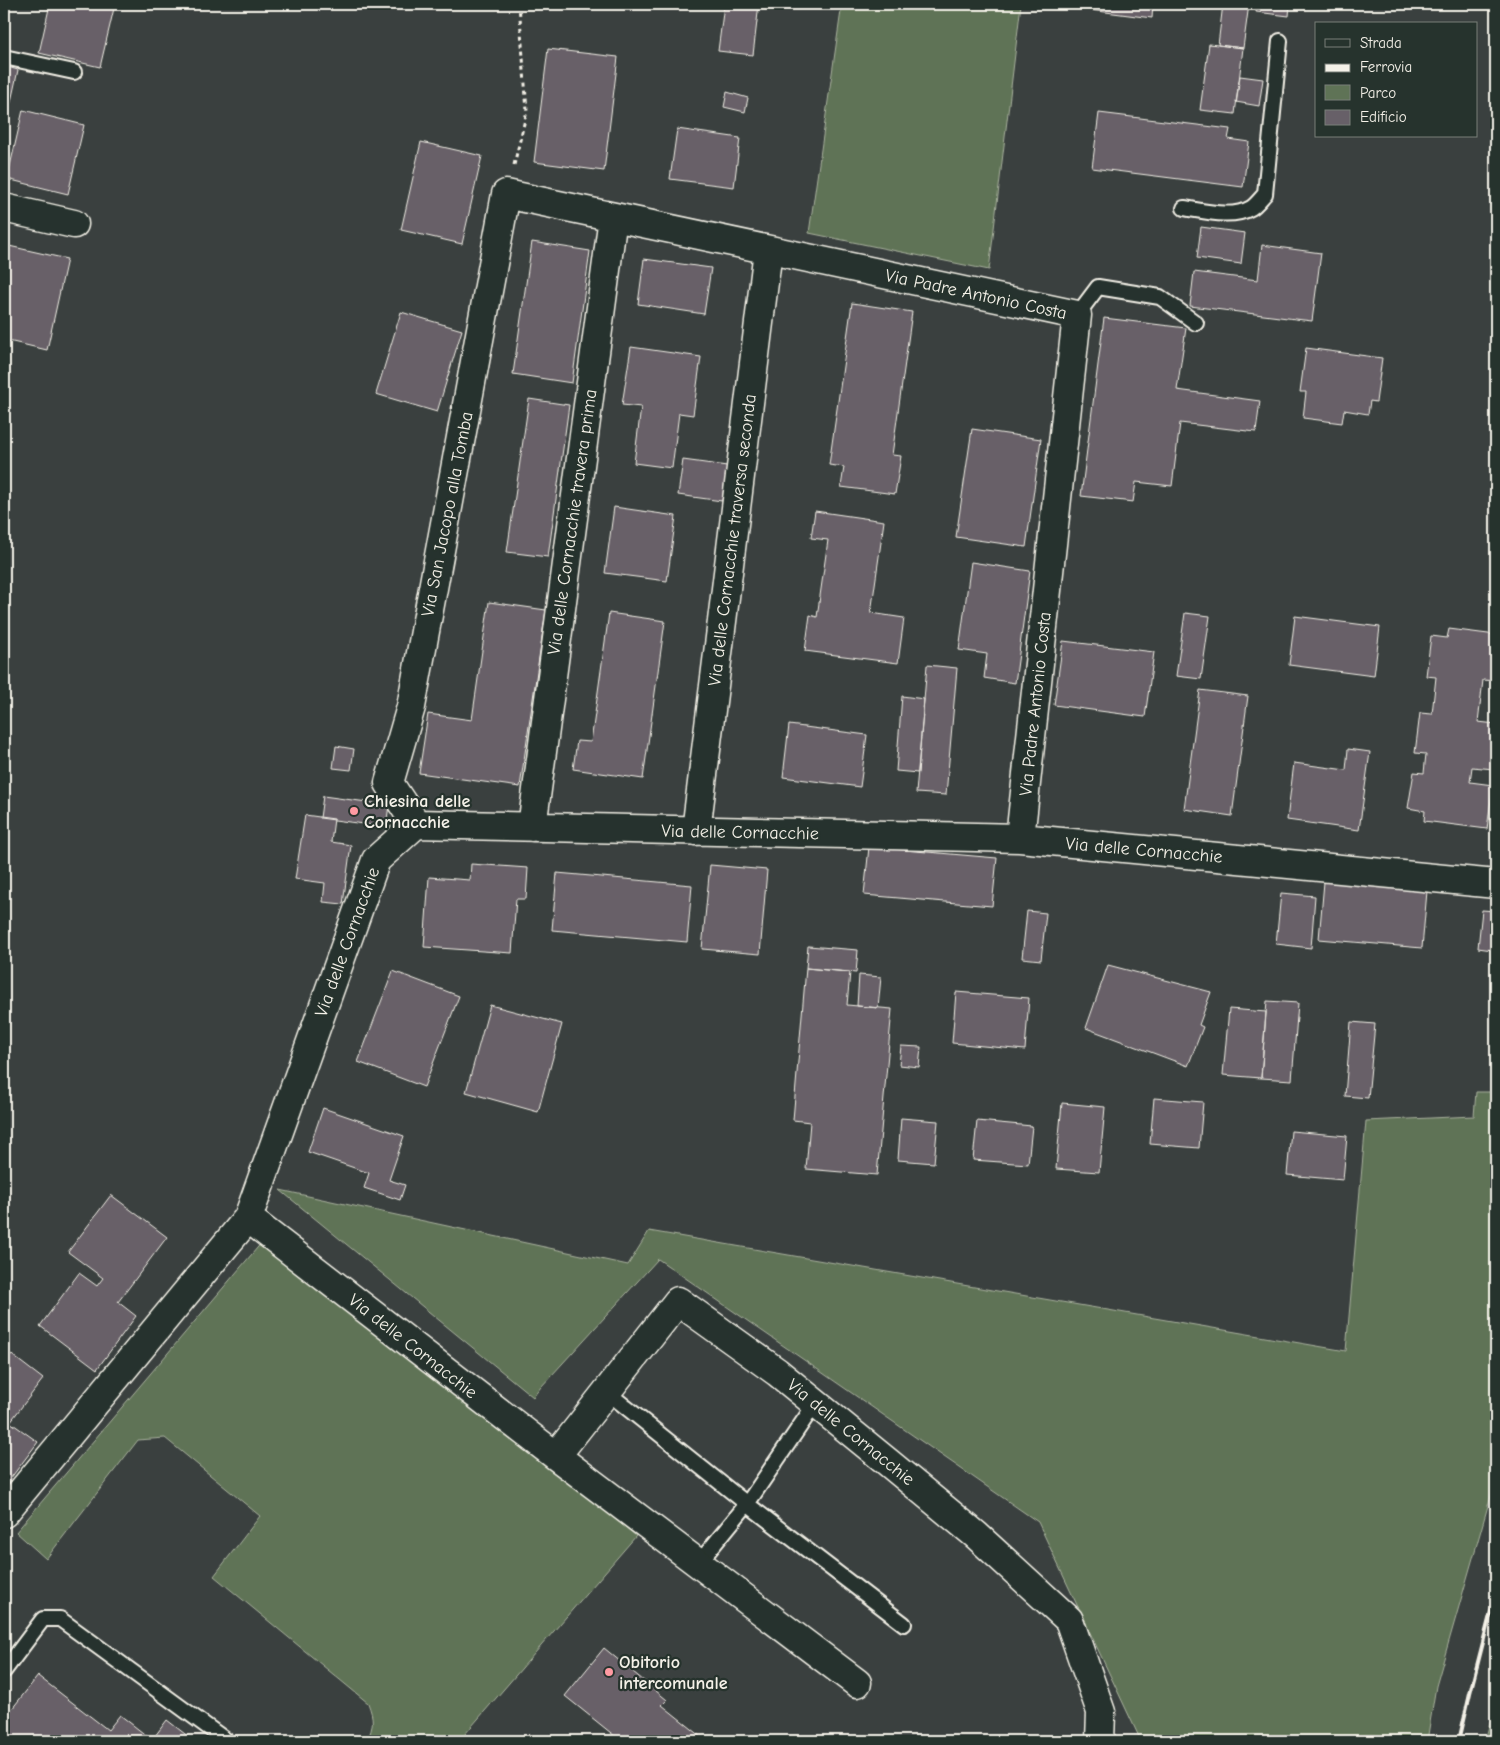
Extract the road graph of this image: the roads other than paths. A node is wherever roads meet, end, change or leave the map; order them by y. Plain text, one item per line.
1 (1280, 41) dead end
2 (4, 57) edge
3 (74, 72) dead end
4 (506, 194) joint
5 (4, 208) edge
6 (1184, 208) dead end
7 (613, 217) junction
8 (74, 224) dead end
9 (768, 250) junction
10 (1077, 315) junction
11 (1196, 323) dead end
12 (416, 824) junction
13 (532, 827) junction
14 (696, 831) junction
15 (1020, 838) junction
16 (1496, 884) edge
17 (248, 1218) junction
18 (607, 1392) junction
19 (815, 1404) junction
20 (556, 1456) junction
21 (747, 1504) junction
22 (4, 1513) edge
23 (698, 1564) junction
24 (904, 1624) dead end
25 (4, 1671) edge
26 (857, 1683) dead end
27 (227, 1741) edge
28 (1100, 1741) edge

1 - 6 lane
2 - 3 lane
4 - 7 street, Via Padre Antonio Costa
4 - 12 street, Via San Jacopo alla Tomba
5 - 8 street
7 - 9 street, Via Padre Antonio Costa
7 - 13 street, Via delle Cornacchie travera prima
9 - 10 street, Via Padre Antonio Costa
9 - 14 street, Via delle Cornacchie traversa seconda
10 - 11 lane
10 - 15 street, Via Padre Antonio Costa
12 - 13 street, Via delle Cornacchie
12 - 17 street, Via delle Cornacchie
13 - 14 street, Via delle Cornacchie
14 - 15 street, Via delle Cornacchie
15 - 16 street, Via delle Cornacchie
17 - 20 street, Via delle Cornacchie
17 - 22 street, Via delle Cornacchie
18 - 19 street, Via delle Cornacchie
18 - 20 street, Via delle Cornacchie
18 - 21 lane
19 - 21 lane
19 - 28 street, Via delle Cornacchie
20 - 23 street, Via delle Cornacchie
21 - 23 lane
21 - 24 lane
23 - 26 street, Via delle Cornacchie
25 - 27 lane

